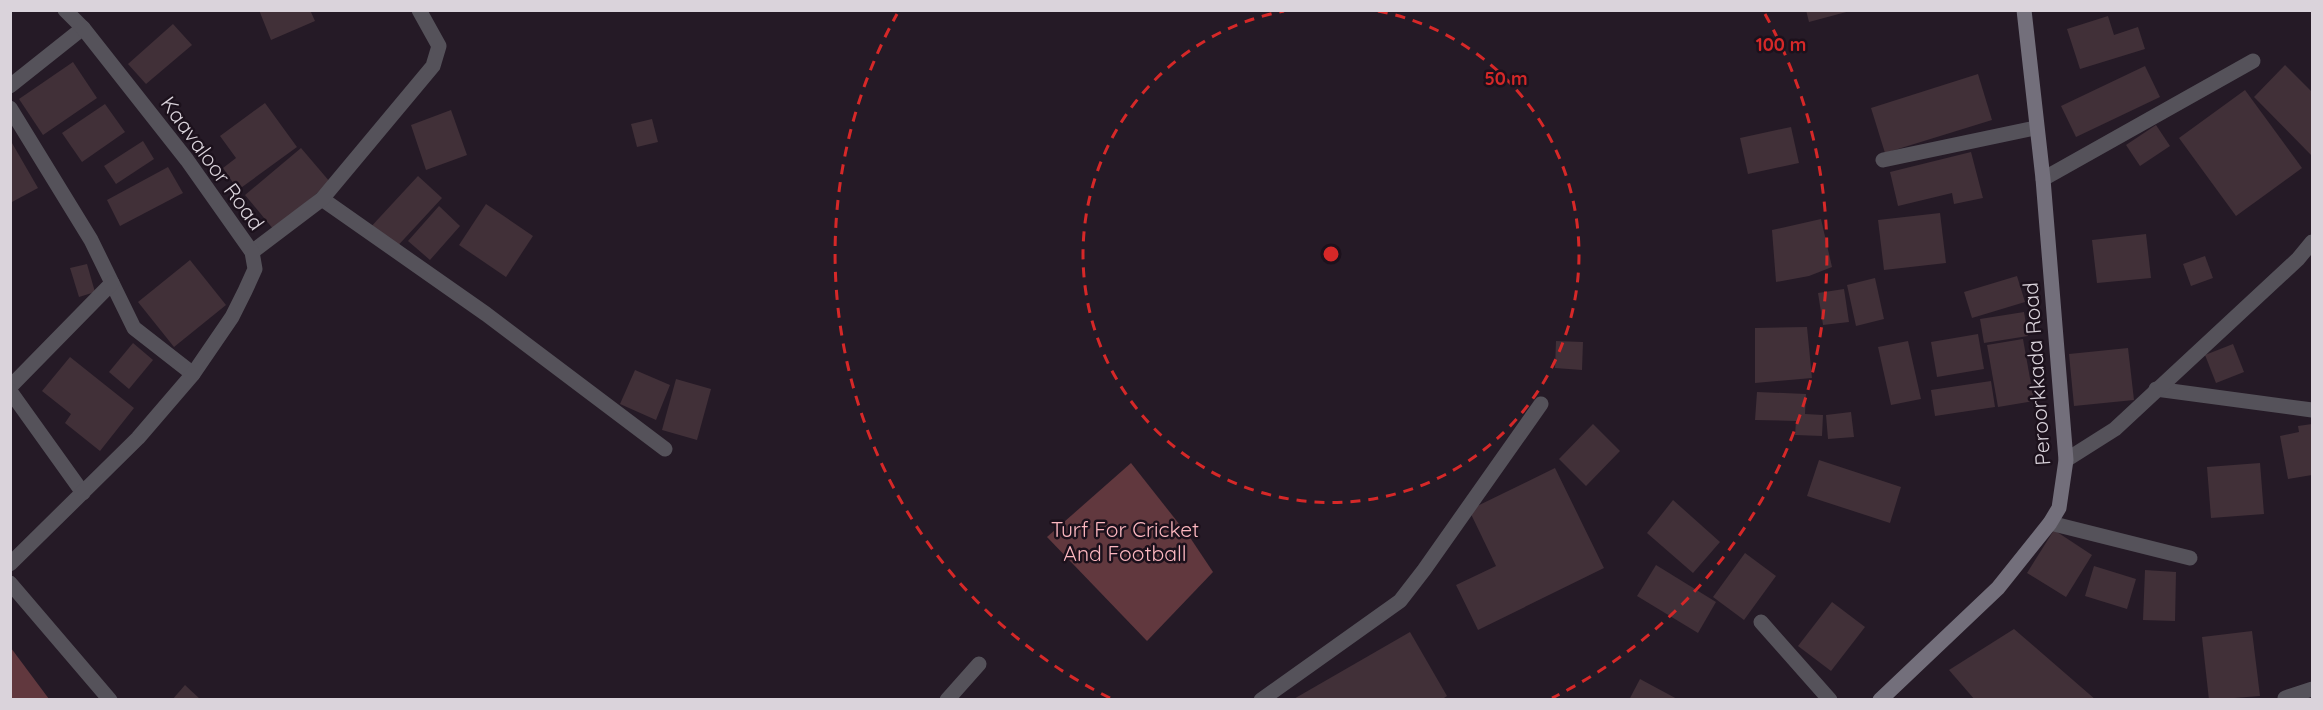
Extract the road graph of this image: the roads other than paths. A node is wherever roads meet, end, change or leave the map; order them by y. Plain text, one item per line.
1 (65, 10) edge
2 (420, 10) edge
3 (2024, 10) edge
4 (83, 28) junction
5 (2253, 61) dead end
6 (10, 86) edge
7 (10, 108) edge
8 (2035, 128) junction
9 (1883, 160) dead end
10 (2043, 179) junction
11 (322, 199) junction
12 (2313, 242) edge
13 (252, 252) junction
14 (112, 283) junction
15 (193, 374) junction
16 (10, 389) edge
17 (2156, 389) junction
18 (1540, 404) dead end
19 (2313, 410) edge
20 (665, 449) dead end
21 (2066, 460) junction
22 (83, 493) junction
23 (2050, 523) junction
24 (2190, 558) dead end
25 (10, 564) edge
26 (10, 583) edge
27 (1761, 622) dead end
28 (979, 664) dead end
29 (2313, 689) edge
30 (2285, 698) dead end
31 (110, 699) edge
32 (947, 699) edge
33 (1261, 699) edge
34 (1830, 699) edge
35 (1880, 699) edge

1 - 4 street, Kaavaloor Road
2 - 11 street
3 - 8 main road, Peroorkkada Road
4 - 6 street
4 - 13 street, Kaavaloor Road
5 - 10 street
7 - 14 street
8 - 9 street
8 - 10 main road, Peroorkkada Road
10 - 21 main road, Peroorkkada Road
11 - 13 street
11 - 20 street
12 - 17 street
13 - 15 street, Kaavaloor Road
14 - 15 street
14 - 16 street
15 - 22 street, Kaavaloor Road
16 - 22 street
17 - 19 street
17 - 21 street
18 - 33 street
21 - 23 main road, Peroorkkada Road
22 - 25 street, Kaavaloor Road
23 - 24 street
23 - 35 main road, Peroorkkada Road
26 - 31 street
27 - 34 street
28 - 32 street
29 - 30 street

